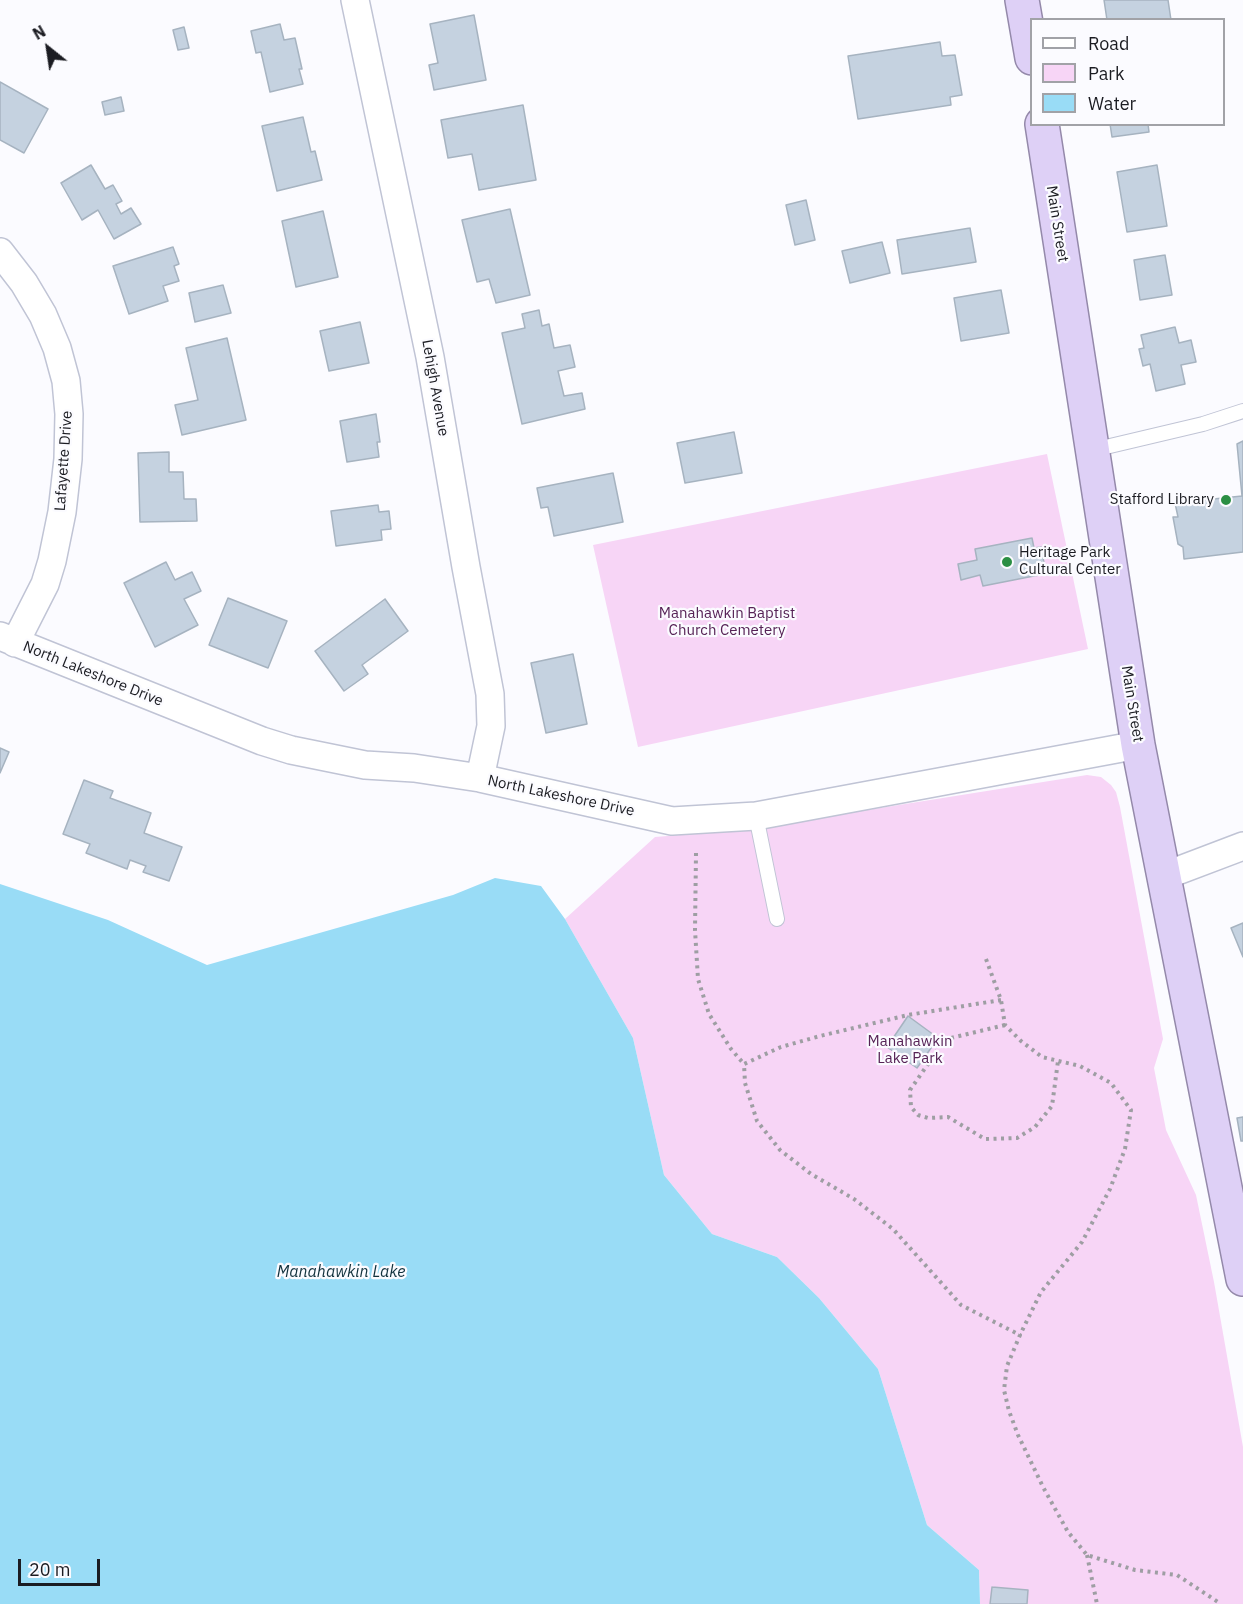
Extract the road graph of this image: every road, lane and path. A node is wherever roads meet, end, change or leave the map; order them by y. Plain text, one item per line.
1 (355, 0) edge
2 (1023, 0) edge
3 (1030, 45) edge
4 (1042, 126) edge
5 (0, 252) edge
6 (1243, 411) edge
7 (1093, 450) junction
8 (8, 640) edge
9 (1138, 746) junction
10 (480, 778) junction
11 (756, 816) junction
12 (1243, 846) edge
13 (696, 853) dead end
14 (1164, 876) junction
15 (777, 919) dead end
16 (987, 959) dead end
17 (1001, 1000) junction
18 (1005, 1025) junction
19 (1058, 1060) junction
20 (744, 1064) junction
21 (1243, 1280) edge
22 (1020, 1335) junction
23 (1087, 1555) junction
24 (1097, 1604) edge
25 (1221, 1604) edge

1 - 10 street, Lehigh Avenue
2 - 3 highway
4 - 7 highway, Main Street
5 - 8 street, Lafayette Drive
6 - 7 lane
7 - 9 highway, Main Street
8 - 10 street, North Lakeshore Drive
9 - 11 street, North Lakeshore Drive
9 - 14 highway, Main Street
10 - 11 street, North Lakeshore Drive
11 - 15 lane
12 - 14 street
13 - 20 path
14 - 21 highway, Main Street
16 - 17 path
17 - 18 path
17 - 20 path
18 - 19 path
18 - 19 path
19 - 22 path
20 - 22 path
22 - 23 path
23 - 24 path
23 - 25 path

